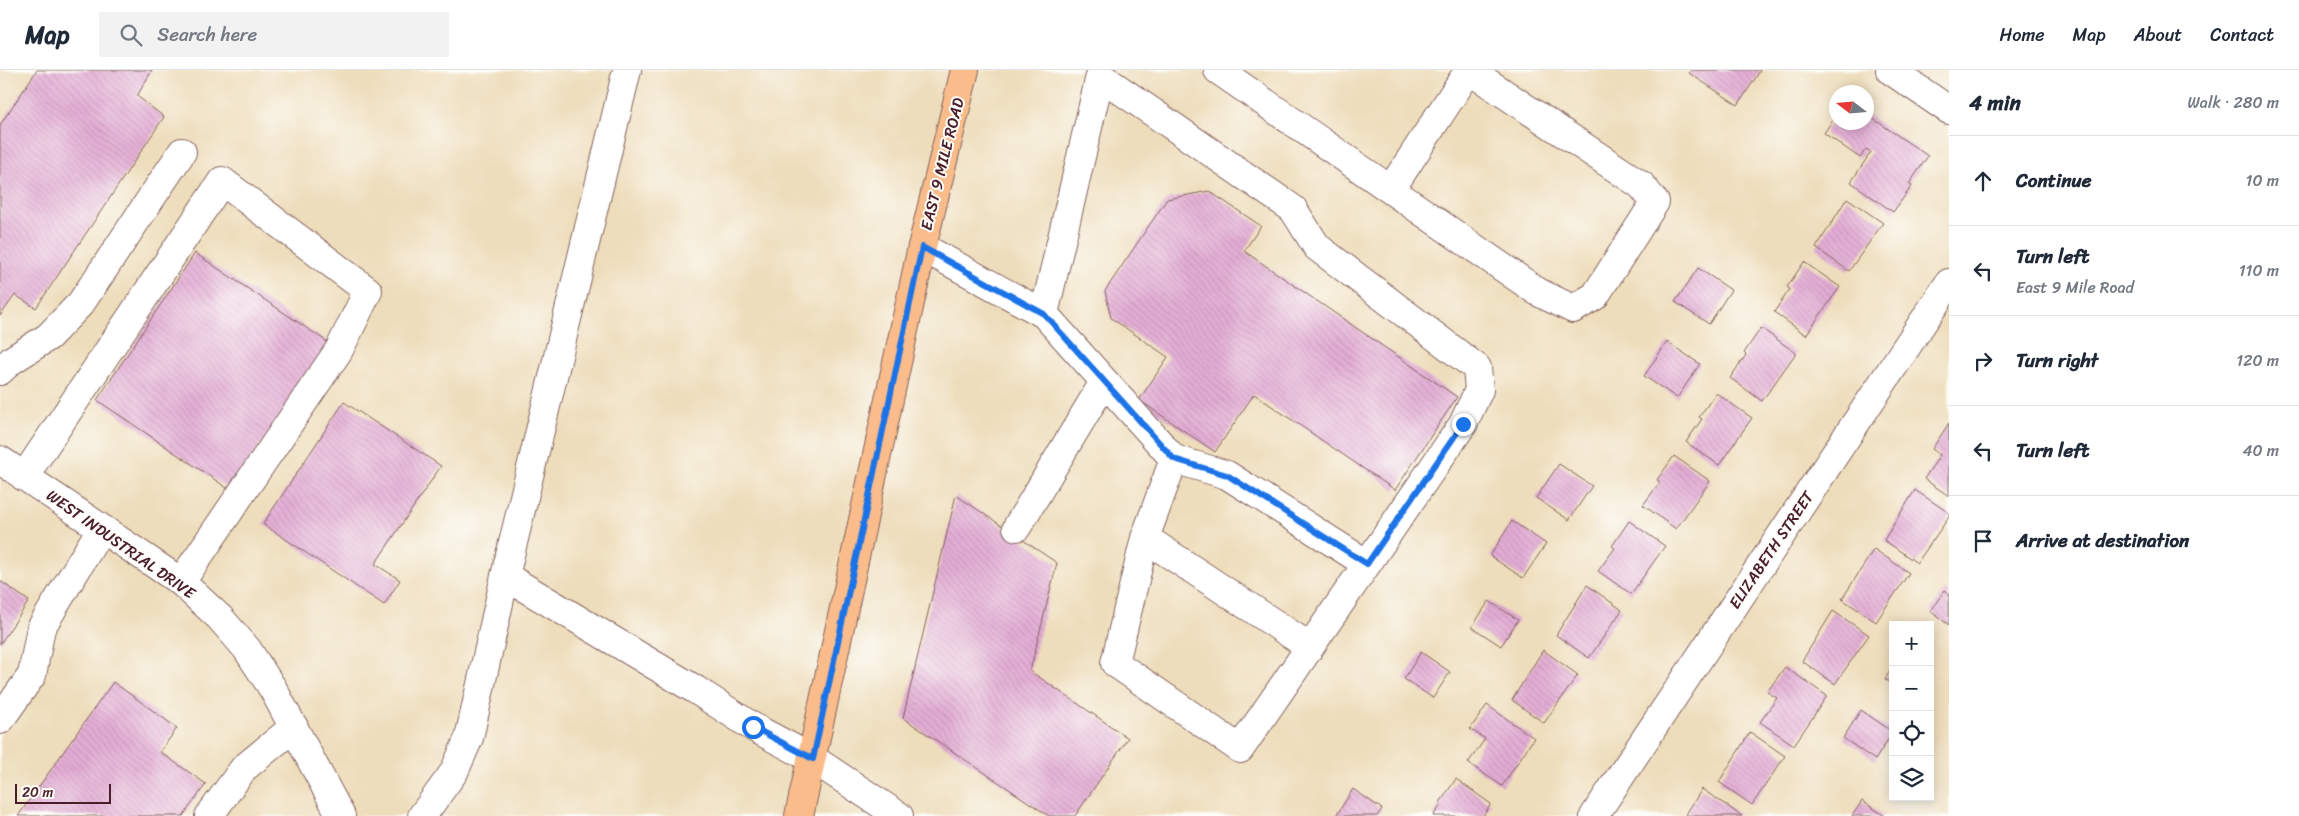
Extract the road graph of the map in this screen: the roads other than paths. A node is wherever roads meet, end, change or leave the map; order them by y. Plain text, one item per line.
1 (627, 70) edge
2 (965, 70) edge
3 (1218, 70) edge
4 (1469, 70) edge
5 (1890, 70) edge
6 (1094, 73) edge
7 (1949, 110) edge
8 (182, 152) dead end
9 (1391, 189) junction
10 (922, 247) junction
11 (1949, 283) edge
12 (1044, 314) junction
13 (0, 371) edge
14 (1104, 382) junction
15 (1174, 459) junction
16 (0, 460) edge
17 (24, 476) junction
18 (1017, 527) dead end
19 (101, 529) junction
20 (1144, 538) junction
21 (1367, 564) junction
22 (505, 576) junction
23 (180, 582) junction
24 (1310, 647) junction
25 (0, 720) edge
26 (294, 727) junction
27 (813, 759) junction
28 (209, 816) edge
29 (341, 816) edge
30 (422, 816) edge
31 (799, 816) edge
32 (899, 816) edge
33 (1594, 816) edge

1 - 22 street
2 - 10 main road, EAST 9 MILE ROAD
3 - 9 street
4 - 9 street
4 - 9 street
5 - 7 street
6 - 12 street
6 - 21 street
8 - 13 street
10 - 12 street
10 - 27 main road, EAST 9 MILE ROAD
11 - 33 street, ELIZABETH STREET
12 - 14 street
14 - 15 street
14 - 18 street
15 - 20 street
15 - 21 street
16 - 17 street, WEST INDUSTRIAL DRIVE
17 - 19 street, WEST INDUSTRIAL DRIVE
17 - 23 street
19 - 23 street, WEST INDUSTRIAL DRIVE
19 - 25 street
20 - 24 street
20 - 24 street
21 - 24 street
22 - 27 street
22 - 30 street
23 - 26 street, WEST INDUSTRIAL DRIVE
26 - 28 street
26 - 29 street, WEST INDUSTRIAL DRIVE
27 - 31 main road, EAST 9 MILE ROAD
27 - 32 street

